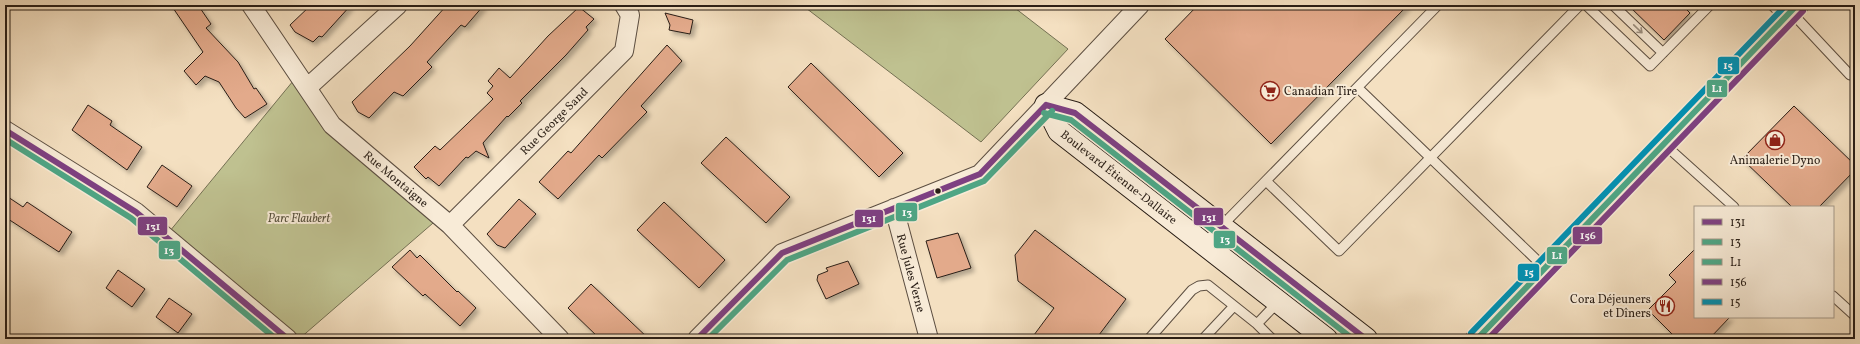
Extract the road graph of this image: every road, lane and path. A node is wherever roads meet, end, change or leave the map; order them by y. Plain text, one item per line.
1 (252, 5) edge
2 (398, 5) edge
3 (624, 5) edge
4 (1140, 5) edge
5 (1438, 5) edge
6 (1580, 5) edge
7 (1586, 5) edge
8 (1613, 5) edge
9 (1710, 5) edge
10 (1786, 10) edge
11 (1663, 53) junction
12 (1850, 76) dead end
13 (307, 88) junction
14 (1358, 88) junction
15 (1046, 105) junction
16 (5, 130) edge
17 (1664, 144) junction
18 (1430, 158) junction
19 (1266, 181) junction
20 (1733, 206) edge
21 (894, 208) junction
22 (450, 225) junction
23 (1222, 227) junction
24 (1204, 244) junction
25 (1545, 268) junction
26 (1834, 297) edge
27 (1278, 302) junction
28 (1234, 306) junction
29 (1855, 316) edge
30 (1257, 324) junction
31 (288, 339) edge
32 (560, 339) edge
33 (697, 339) edge
34 (929, 339) edge
35 (1149, 339) edge
36 (1202, 339) edge
37 (1272, 339) edge
38 (1326, 339) edge
39 (1366, 339) edge
40 (1477, 339) edge

1 - 13 street, Rue Montaigne
2 - 13 street
3 - 22 street, Rue George Sand
4 - 15 street
5 - 14 lane
6 - 18 lane
7 - 11 lane
8 -> 11 lane
9 - 11 lane
10 - 12 lane
10 - 17 main road
13 - 22 street, Rue Montaigne
14 - 18 lane
14 - 19 lane
15 - 21 street
15 - 23 street, Boulevard Étienne-Dallaire
15 - 24 street, Boulevard Étienne-Dallaire
16 - 31 street
17 - 20 lane
17 - 25 main road
18 - 19 lane
18 - 25 lane
19 - 23 lane
21 - 33 street
21 - 34 street, Rue Jules Verne
22 - 32 street, Rue Montaigne
23 - 24 lane
23 - 39 street, Boulevard Étienne-Dallaire
24 - 27 street, Boulevard Étienne-Dallaire
25 - 40 main road
26 - 29 lane
27 - 30 lane
27 - 38 street, Boulevard Étienne-Dallaire
28 - 30 lane
28 - 35 lane
28 - 36 lane
30 - 37 lane

